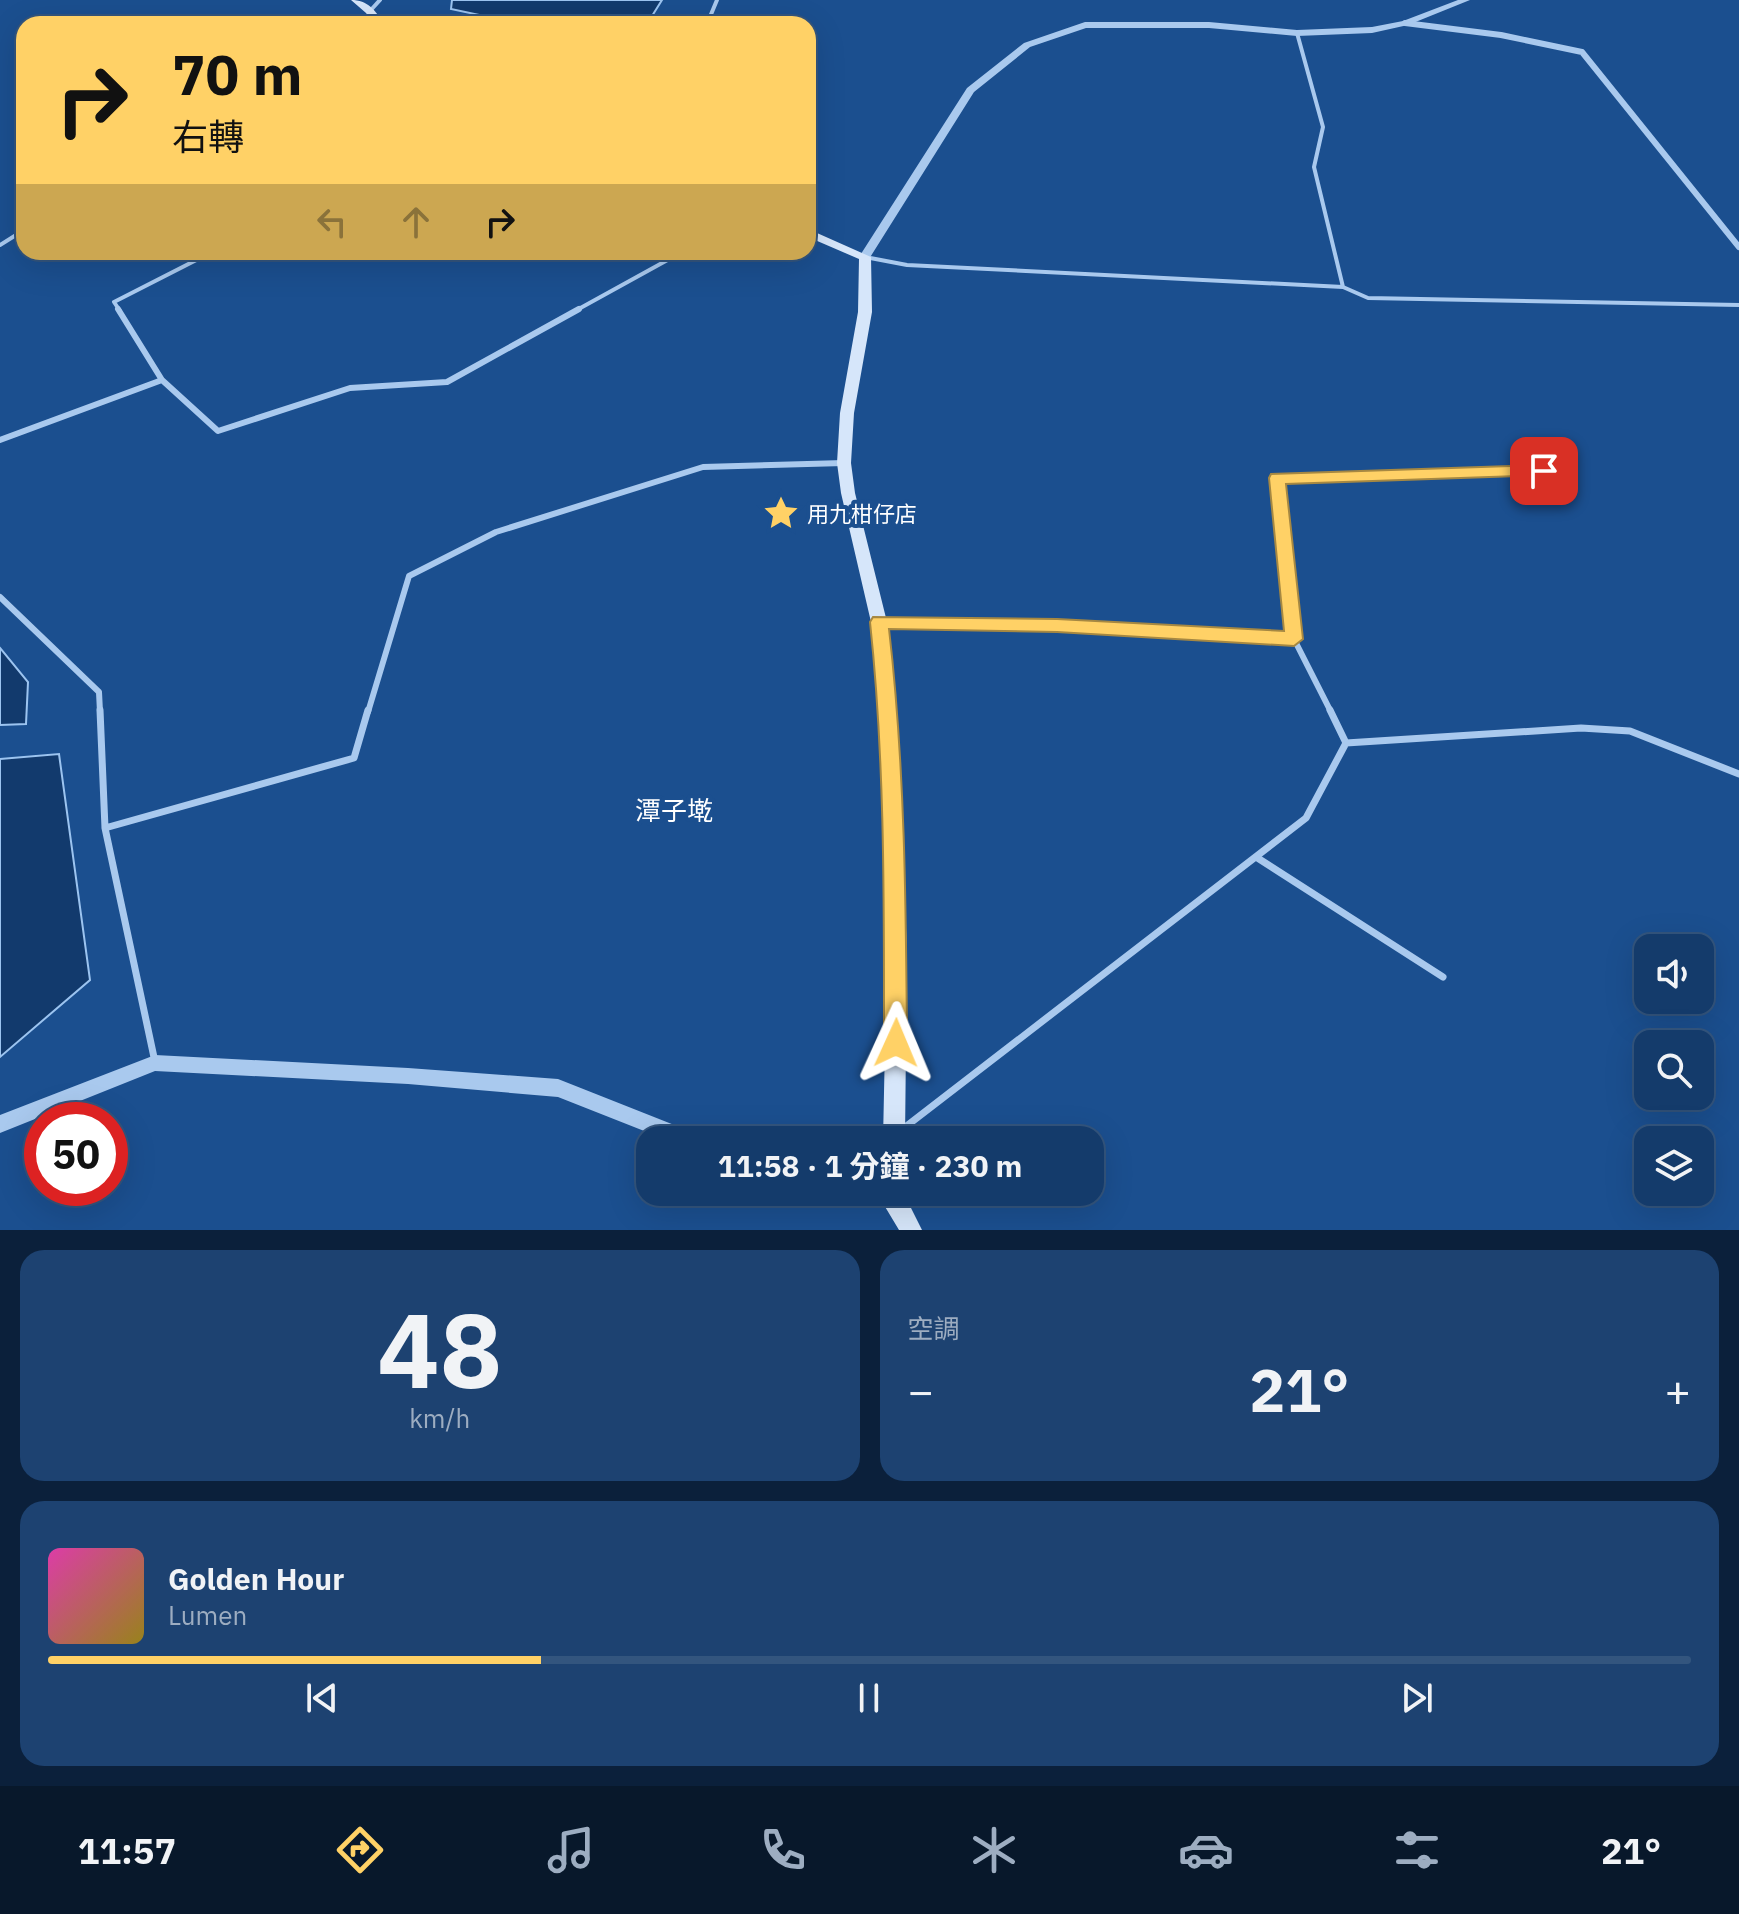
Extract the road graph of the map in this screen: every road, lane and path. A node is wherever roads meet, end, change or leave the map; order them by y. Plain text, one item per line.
1 (356, 0) edge
2 (380, 0) edge
3 (1466, 0) edge
4 (370, 11) junction
5 (373, 16) edge
6 (1405, 23) junction
7 (1297, 33) junction
8 (816, 236) edge
9 (1739, 247) edge
10 (865, 257) junction
11 (196, 260) edge
12 (668, 260) edge
13 (1343, 287) junction
14 (1739, 305) edge
15 (162, 380) junction
16 (0, 440) edge
17 (844, 463) junction
18 (1544, 471) dead end
19 (0, 597) edge
20 (879, 622) junction
21 (1294, 639) junction
22 (1346, 743) junction
23 (1739, 774) edge
24 (105, 828) junction
25 (1256, 857) junction
26 (1443, 977) dead end
27 (155, 1063) junction
28 (0, 1124) edge
29 (654, 1126) edge
30 (894, 1126) edge
31 (909, 1126) edge
32 (898, 1206) edge
33 (911, 1230) edge

1 - 4 main road
2 - 4 lane
3 - 6 street
4 - 5 main road
6 - 7 street
6 - 9 street
7 - 10 street
7 - 13 lane
8 - 10 main road
10 - 13 lane
10 - 17 main road
11 - 15 lane
12 - 15 lane
13 - 14 lane
15 - 16 lane
17 - 20 main road
17 - 24 lane
18 - 21 lane
19 - 24 lane
20 - 21 lane
20 - 30 main road
21 - 22 lane
22 - 23 lane
22 - 25 lane
24 - 27 lane
25 - 26 lane
25 - 31 lane
27 - 28 street
27 - 29 street
32 - 33 main road

